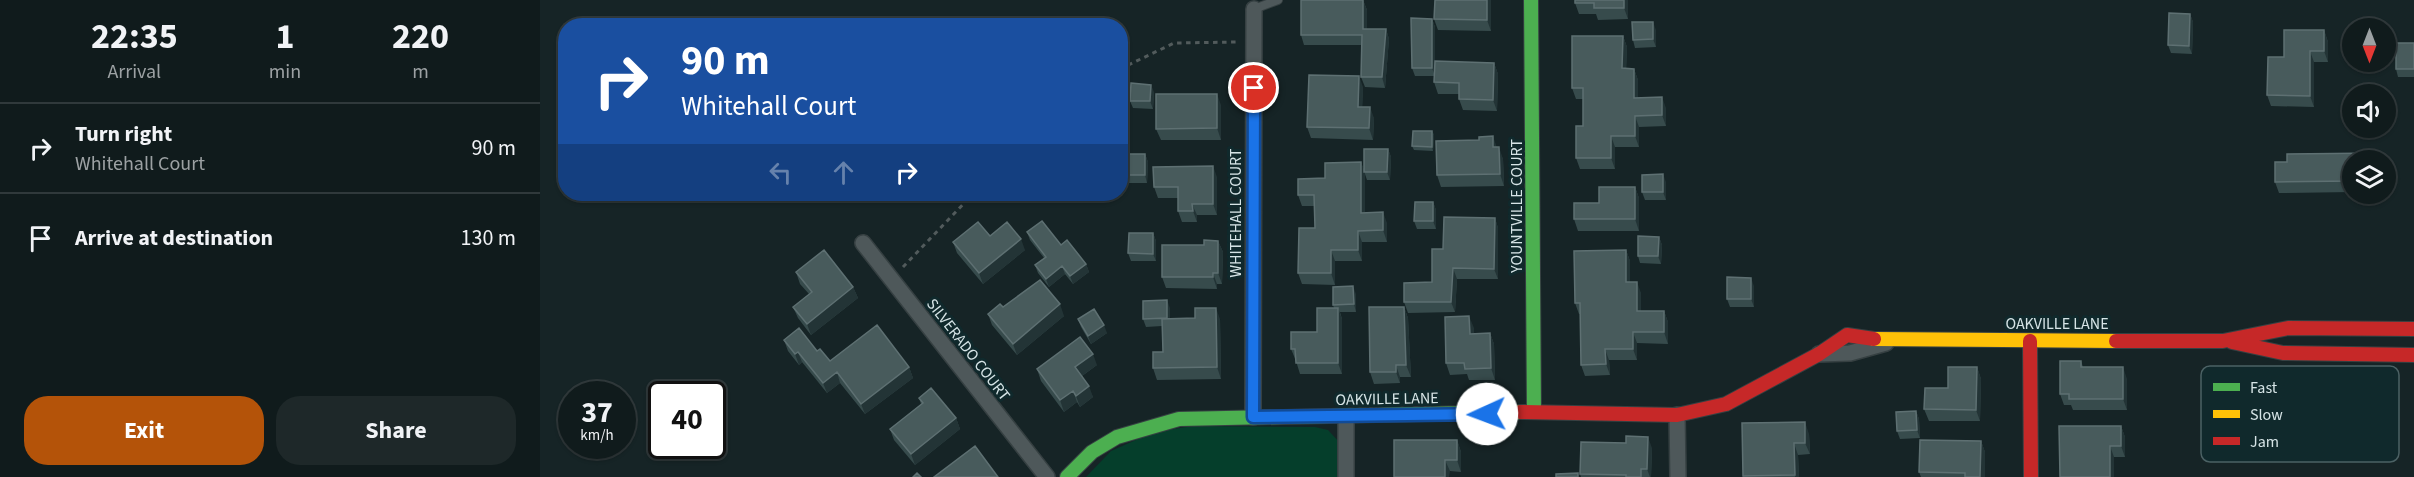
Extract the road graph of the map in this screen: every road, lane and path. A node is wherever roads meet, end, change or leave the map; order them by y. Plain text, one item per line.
1 (1278, 0) edge
2 (1531, 0) edge
3 (1254, 9) joint
4 (1254, 42) junction
5 (1128, 65) edge
6 (966, 201) edge
7 (863, 243) dead end
8 (891, 280) junction
9 (2414, 329) edge
10 (1890, 341) joint
11 (2030, 341) junction
12 (2223, 341) junction
13 (1819, 354) joint
14 (2414, 355) edge
15 (1534, 412) junction
16 (1677, 415) junction
17 (1253, 417) junction
18 (1346, 418) junction
19 (1047, 477) edge
20 (1067, 477) edge
21 (1346, 477) edge
22 (1678, 477) edge
23 (2031, 477) edge

1 - 3 lane
2 - 15 street, YOUNTVILLE COURT
3 - 4 street, WHITEHALL COURT
4 - 5 path
4 - 17 street, WHITEHALL COURT
6 - 8 path
7 - 8 street, SILVERADO COURT
8 - 19 street, SILVERADO COURT
9 - 12 street, OAKVILLE LANE
10 - 11 street, OAKVILLE LANE
10 - 13 street, OAKVILLE LANE
11 - 12 street, OAKVILLE LANE
11 - 23 street
12 - 14 street, OAKVILLE LANE
13 - 16 street, OAKVILLE LANE
15 - 16 street, OAKVILLE LANE
15 - 18 street, OAKVILLE LANE
16 - 22 street
17 - 18 street, OAKVILLE LANE
17 - 20 street, OAKVILLE LANE
18 - 21 street

